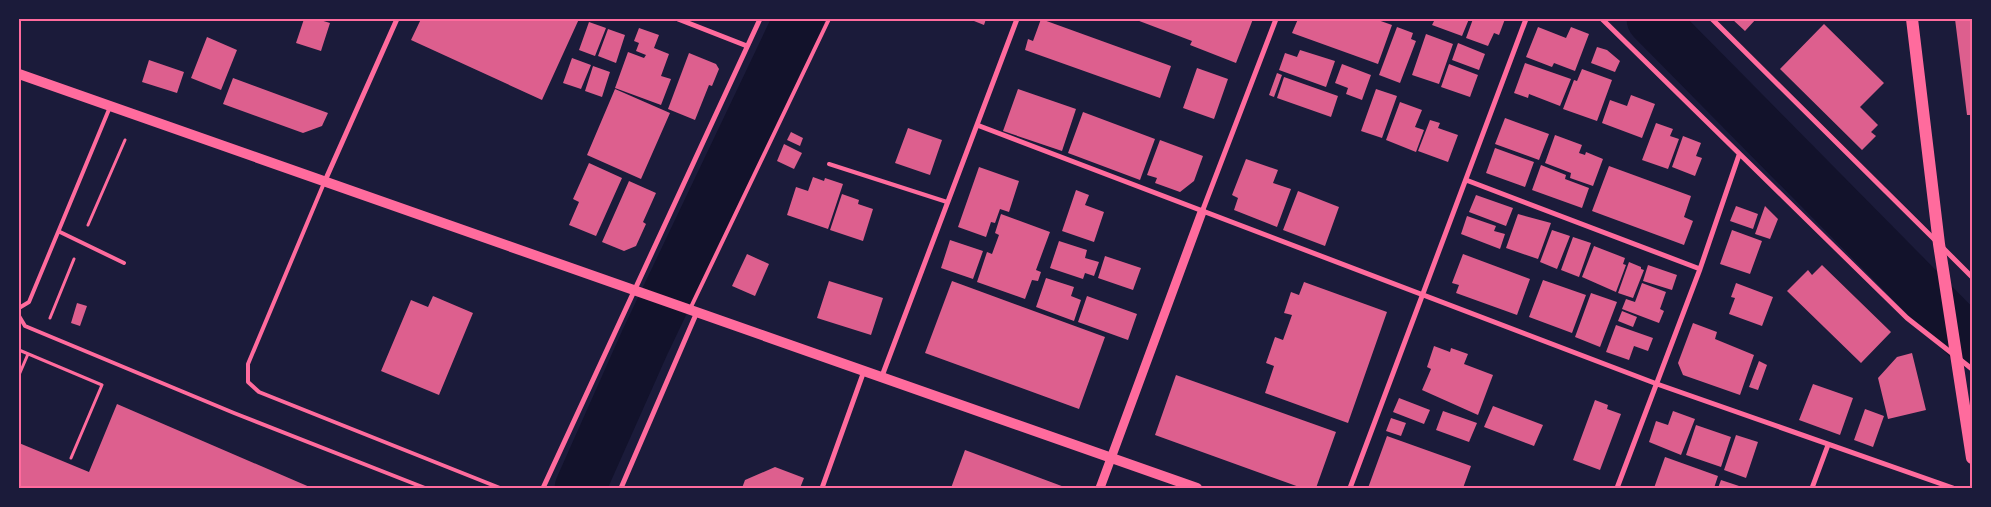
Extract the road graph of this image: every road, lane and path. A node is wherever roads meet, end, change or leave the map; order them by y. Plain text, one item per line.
1 (397, 19) edge
2 (678, 19) edge
3 (760, 19) edge
4 (829, 19) edge
5 (1017, 19) edge
6 (1276, 19) edge
7 (1526, 19) edge
8 (1602, 19) edge
9 (1712, 19) edge
10 (1912, 19) edge
11 (747, 46) junction
12 (19, 74) edge
13 (110, 107) junction
14 (977, 125) junction
15 (125, 140) dead end
16 (1739, 155) junction
17 (829, 164) dead end
18 (1466, 180) junction
19 (324, 183) junction
20 (947, 202) junction
21 (1202, 212) junction
22 (88, 225) dead end
23 (60, 232) junction
24 (1938, 244) junction
25 (74, 259) dead end
26 (124, 263) dead end
27 (1700, 269) junction
28 (1972, 277) edge
29 (635, 290) junction
30 (1422, 296) junction
31 (19, 308) edge
32 (691, 309) junction
33 (19, 316) edge
34 (50, 318) dead end
35 (19, 350) edge
36 (28, 354) junction
37 (1957, 357) junction
38 (864, 370) junction
39 (1972, 370) edge
40 (19, 375) edge
41 (882, 376) junction
42 (1657, 384) junction
43 (1828, 445) junction
44 (71, 458) dead end
45 (1111, 458) junction
46 (1972, 458) edge
47 (425, 488) edge
48 (500, 488) edge
49 (543, 488) edge
50 (621, 488) edge
51 (822, 488) edge
52 (1100, 488) edge
53 (1197, 488) edge
54 (1350, 488) edge
55 (1617, 488) edge
56 (1812, 488) edge
57 (1953, 488) edge

1 - 19 street
2 - 11 street
3 - 11 street
4 - 32 lane
5 - 14 street
6 - 21 street
7 - 18 street
8 - 16 street
9 - 24 street
10 - 24 main road
11 - 29 street
12 - 13 main road
13 - 19 main road
13 - 23 lane
14 - 20 street
14 - 21 street
15 - 22 path
16 - 27 street
16 - 37 street
17 - 20 lane
18 - 27 street
18 - 30 street
19 - 29 main road
19 - 48 lane
20 - 41 street
21 - 30 street
21 - 45 street
23 - 26 lane
23 - 31 lane
24 - 28 street
24 - 37 main road
25 - 34 path
27 - 42 street
29 - 32 main road
29 - 49 street
30 - 42 street
30 - 54 street
32 - 38 main road
32 - 50 street
33 - 47 lane
35 - 36 path
36 - 40 path
36 - 44 path
37 - 39 street
37 - 46 main road
38 - 41 main road
38 - 51 street
41 - 45 main road
42 - 43 street
42 - 55 street
43 - 56 street
43 - 57 street
45 - 52 street
45 - 53 main road

